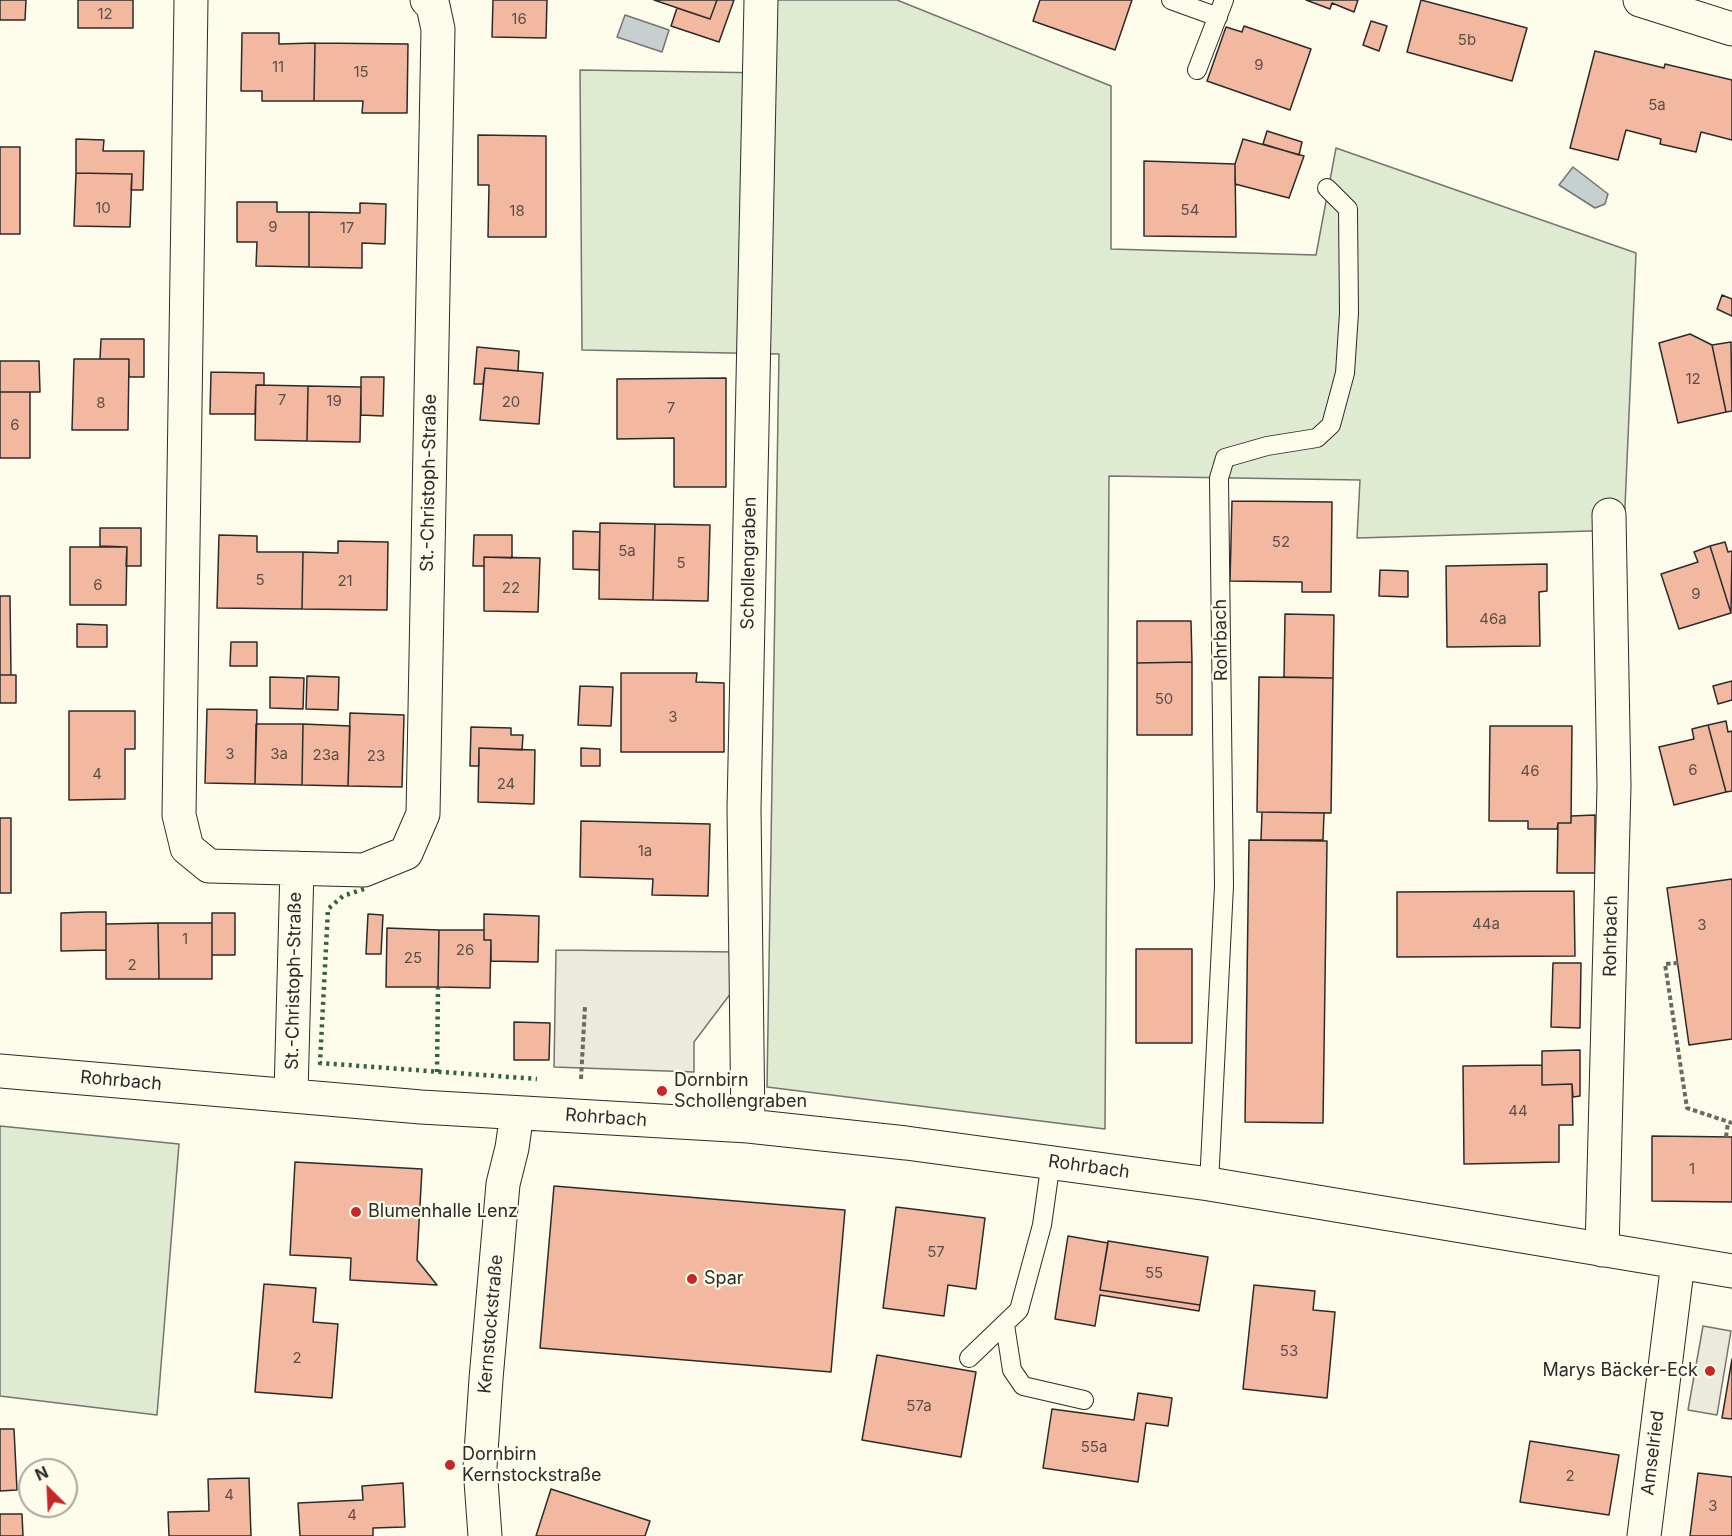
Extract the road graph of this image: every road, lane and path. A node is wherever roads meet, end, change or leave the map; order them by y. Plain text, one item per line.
1 (191, 0) edge
2 (427, 0) edge
3 (761, 0) edge
4 (1171, 0) edge
5 (1640, 0) edge
6 (1221, 8) edge
7 (1732, 29) edge
8 (1197, 70) dead end
9 (1327, 188) dead end
10 (1609, 514) dead end
11 (297, 868) junction
12 (1678, 963) dead end
13 (585, 1006) dead end
14 (0, 1071) edge
15 (291, 1094) junction
16 (517, 1113) junction
17 (579, 1116) junction
18 (1730, 1123) edge
19 (748, 1126) junction
20 (1725, 1137) dead end
21 (1051, 1161) junction
22 (1209, 1184) junction
23 (1602, 1250) junction
24 (1678, 1263) junction
25 (1732, 1271) edge
26 (1005, 1325) junction
27 (969, 1358) dead end
28 (1084, 1400) dead end
29 (485, 1536) edge
30 (1644, 1536) edge

1 - 11 street, St.-Christoph-Straße
2 - 11 street, St.-Christoph-Straße
3 - 19 street, Schollengraben
4 - 6 lane
5 - 7 street
6 - 8 lane
9 - 22 lane, Rohrbach
10 - 23 street, Rohrbach
11 - 15 street, St.-Christoph-Straße
12 - 18 path
13 - 17 path
14 - 15 street, Rohrbach
15 - 16 street, Rohrbach
16 - 17 street, Rohrbach
16 - 29 street, Kernstockstraße
17 - 19 street, Rohrbach
18 - 20 path
19 - 21 street, Rohrbach
21 - 22 street, Rohrbach
21 - 26 lane
22 - 23 street, Rohrbach
23 - 24 street, Rohrbach
24 - 25 street, Rohrbach
24 - 30 street, Amselried
26 - 27 lane
26 - 28 lane

